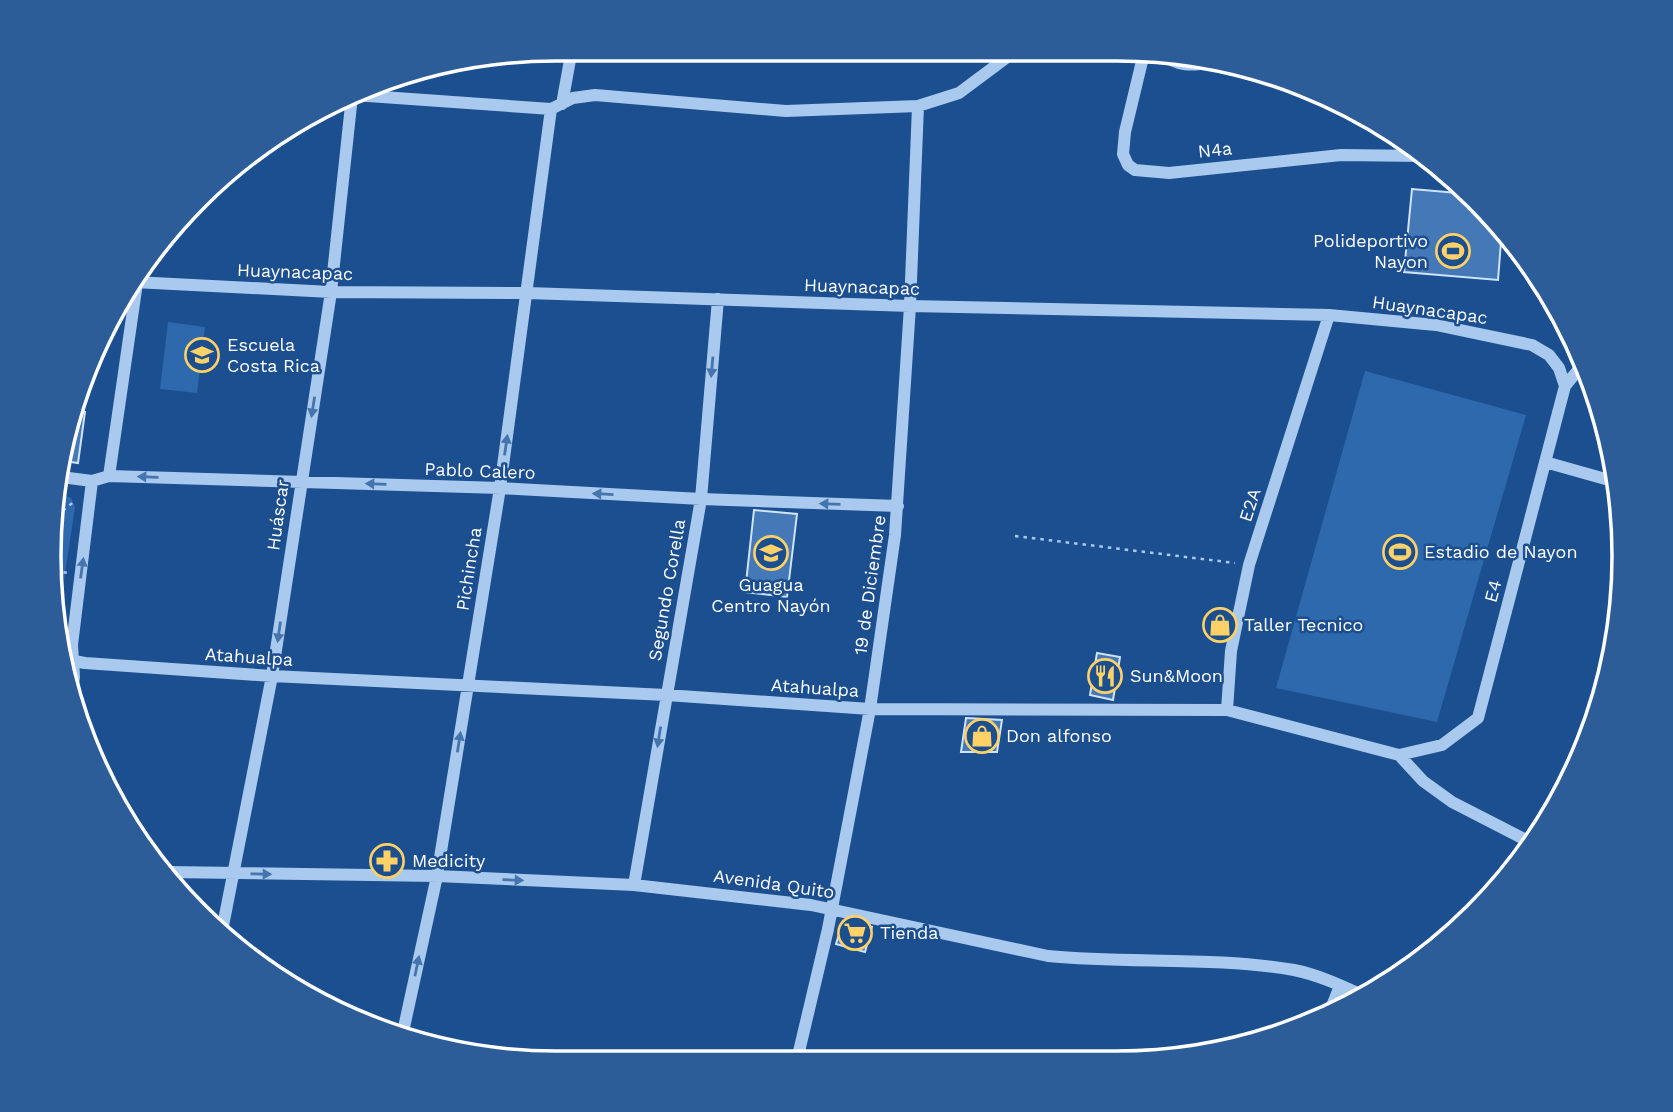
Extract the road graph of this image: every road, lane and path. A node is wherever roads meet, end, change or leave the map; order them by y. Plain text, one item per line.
1 (569, 61) edge
2 (1002, 61) edge
3 (1142, 62) edge
4 (373, 97) edge
5 (352, 106) edge
6 (556, 106) junction
7 (918, 106) junction
8 (1408, 156) edge
9 (145, 281) edge
10 (331, 292) junction
11 (528, 293) junction
12 (718, 299) junction
13 (133, 300) edge
14 (910, 306) junction
15 (1329, 315) junction
16 (1576, 373) edge
17 (1565, 386) junction
18 (1545, 462) junction
19 (109, 476) junction
20 (67, 478) edge
21 (1606, 479) edge
22 (301, 482) junction
23 (92, 484) junction
24 (500, 488) junction
25 (701, 499) junction
26 (898, 506) junction
27 (63, 509) edge
28 (1016, 536) dead end
29 (1250, 565) junction
30 (61, 572) edge
31 (72, 573) dead end
32 (69, 643) edge
33 (73, 660) edge
34 (272, 676) junction
35 (468, 686) junction
36 (666, 695) junction
37 (870, 709) junction
38 (1227, 710) junction
39 (1399, 755) junction
40 (1523, 838) edge
41 (176, 872) edge
42 (233, 873) junction
43 (437, 877) junction
44 (634, 885) junction
45 (832, 909) junction
46 (223, 922) edge
47 (1340, 986) junction
48 (1352, 991) edge
49 (1334, 1001) edge
50 (404, 1026) edge
51 (799, 1051) edge

1 - 6 street, Pichincha
2 - 7 street
3 - 8 street, N4a
4 - 6 street
5 - 10 street, Huáscar
6 - 7 street
6 - 11 street, Pichincha
7 - 14 street, 19 de Diciembre
9 - 10 street, Huaynacapac
10 - 11 street, Huaynacapac
10 -> 22 street, Huáscar
11 - 12 street, Huaynacapac
24 -> 11 street, Pichincha
12 - 14 street, Huaynacapac
12 -> 25 street, Segundo Corella
13 - 19 street
14 - 15 street, Huaynacapac
14 - 26 street, 19 de Diciembre
15 - 17 street, Huaynacapac
15 - 29 street, E2A
16 - 17 street
17 - 18 street, E4
18 - 21 street
18 - 39 street, E4
22 -> 19 street, Pablo Calero
19 - 23 street, Pablo Calero
20 - 23 street, Pablo Calero
24 -> 22 street, Pablo Calero
22 -> 34 street, Huáscar
23 - 27 path
32 -> 23 street
25 -> 24 street, Pablo Calero
24 - 35 street, Pichincha
26 -> 25 street, Pablo Calero
25 - 36 street, Segundo Corella
26 - 37 street, 19 de Diciembre
28 - 29 path
29 - 38 street, E2A
30 - 31 path
33 - 34 street, Atahualpa
34 - 35 street, Atahualpa
34 - 42 street, Huáscar
35 - 36 street, Atahualpa
43 -> 35 street, Pichincha
36 - 37 street, Atahualpa
36 -> 44 street, Segundo Corella
37 - 38 street, Atahualpa
37 - 45 street, 19 de Diciembre
38 - 39 street, Atahualpa
39 - 40 street
41 - 42 street, Avenida Quito
42 -> 43 street, Avenida Quito
42 - 46 street, Huáscar
43 -> 44 street, Avenida Quito
50 -> 43 street, Pichincha
44 - 45 street, Avenida Quito
45 - 47 street, Avenida Quito
45 - 51 street, 19 de Diciembre
47 - 48 street, Avenida Quito
47 - 49 street

